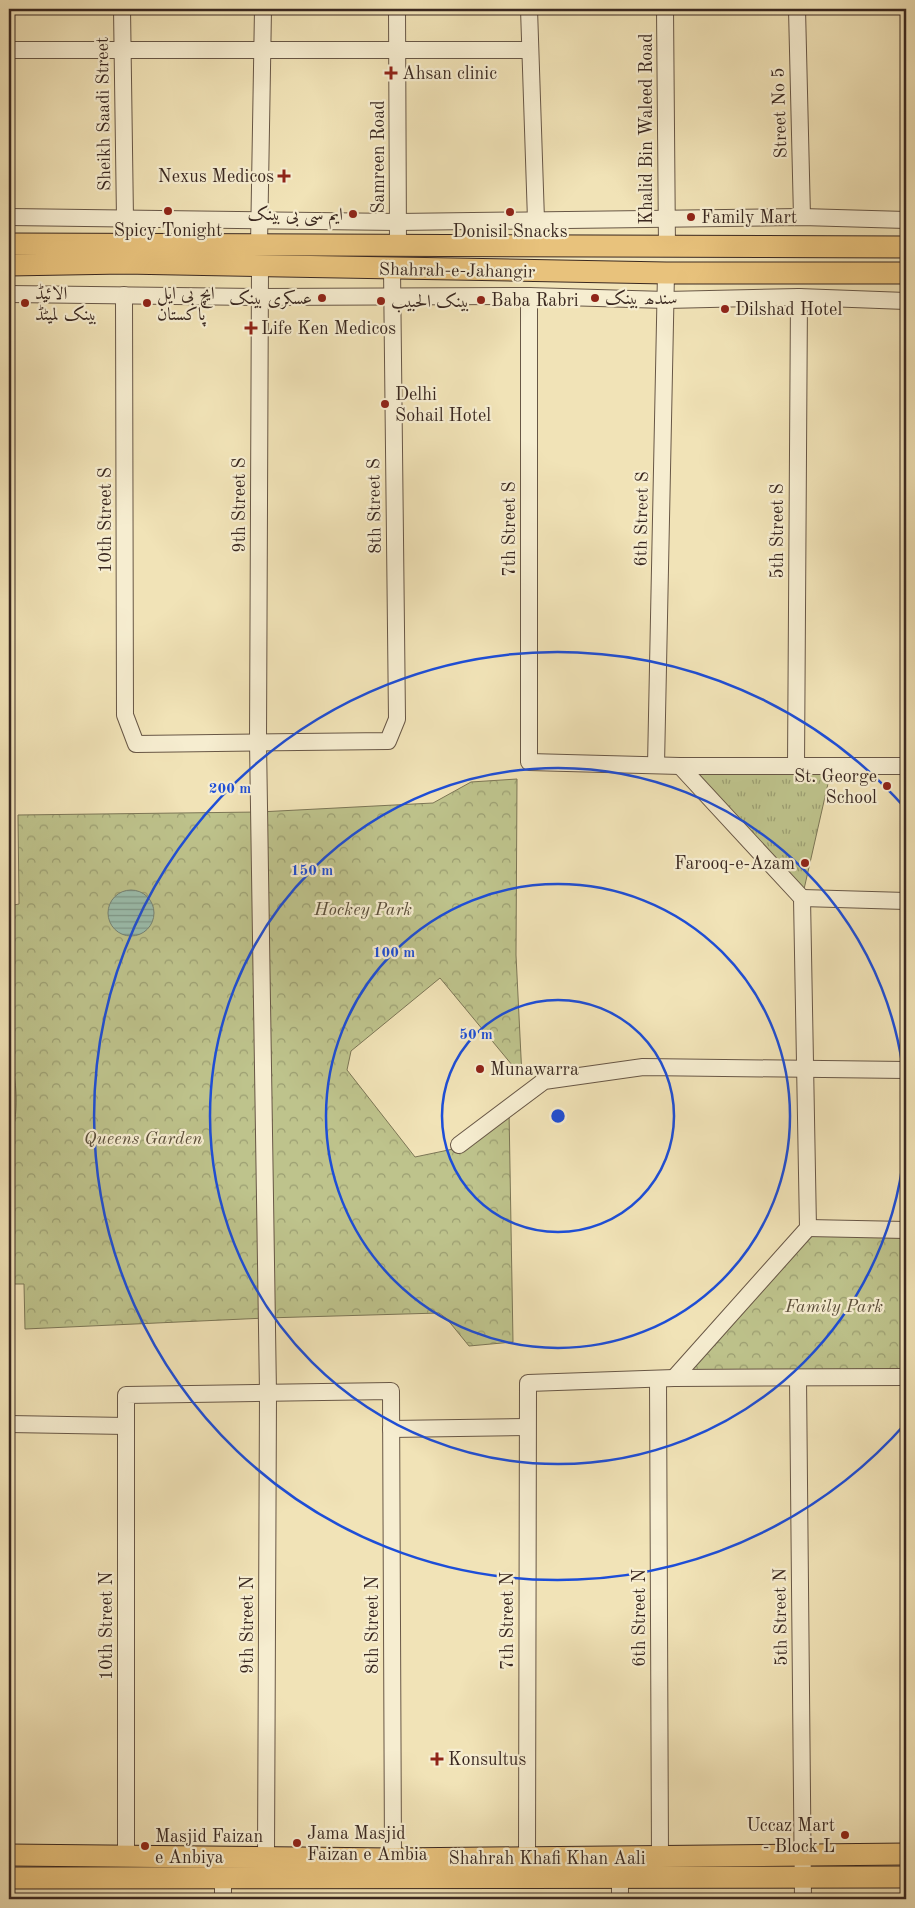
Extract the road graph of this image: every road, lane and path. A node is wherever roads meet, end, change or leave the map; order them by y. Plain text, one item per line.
1 (122, 9) edge
2 (263, 9) edge
3 (397, 9) edge
4 (529, 9) edge
5 (664, 9) edge
6 (797, 9) edge
7 (397, 48) junction
8 (122, 49) junction
9 (9, 50) edge
10 (262, 50) junction
11 (529, 50) junction
12 (9, 217) edge
13 (802, 217) junction
14 (125, 218) junction
15 (666, 219) junction
16 (536, 220) junction
17 (906, 220) edge
18 (260, 221) junction
19 (398, 222) junction
20 (9, 244) edge
21 (398, 245) junction
22 (259, 246) junction
23 (906, 247) edge
24 (667, 248) junction
25 (9, 265) edge
26 (260, 267) junction
27 (392, 269) junction
28 (666, 273) junction
29 (906, 273) edge
30 (9, 294) edge
31 (124, 295) junction
32 (392, 296) junction
33 (529, 296) junction
34 (260, 297) junction
35 (799, 297) junction
36 (666, 300) junction
37 (906, 301) edge
38 (258, 742) junction
39 (656, 766) junction
40 (680, 766) junction
41 (796, 766) junction
42 (906, 766) edge
43 (802, 898) junction
44 (906, 901) edge
45 (807, 1070) junction
46 (906, 1070) edge
47 (459, 1145) dead end
48 (808, 1228) junction
49 (906, 1230) edge
50 (906, 1377) edge
51 (666, 1378) junction
52 (798, 1378) junction
53 (268, 1393) junction
54 (9, 1424) edge
55 (126, 1426) junction
56 (527, 1427) junction
57 (392, 1428) junction
58 (906, 1854) edge
59 (9, 1855) edge
60 (234, 1856) junction
61 (266, 1856) junction
62 (126, 1857) junction
63 (393, 1858) junction
64 (527, 1858) junction
65 (660, 1858) junction
66 (803, 1866) junction
67 (228, 1877) junction
68 (906, 1877) edge
69 (9, 1878) edge
70 (620, 1878) junction
71 (222, 1899) edge
72 (620, 1899) edge
73 (803, 1899) edge

1 - 8 street, Sheikh Saadi Street
2 - 10 street
3 - 7 street, Samreen Road
4 - 11 street
5 - 15 street, Khalid Bin Waleed Road
6 - 13 street, Street No 5
7 - 10 street
7 - 11 street
7 - 19 street, Samreen Road
8 - 9 street
8 - 10 street
8 - 14 street, Sheikh Saadi Street
10 - 18 street
11 - 16 street
12 - 14 street
13 - 15 street
13 - 17 street
14 - 18 street
15 - 16 street
15 - 24 street, Khalid Bin Waleed Road
16 - 19 street
18 - 19 street
18 - 22 street
19 - 21 street, Samreen Road
20 - 22 main road, Shahrah-e-Jahangir
21 - 22 main road, Shahrah-e-Jahangir
21 - 24 main road, Shahrah-e-Jahangir
23 - 24 main road, Shahrah-e-Jahangir
25 - 26 main road, Shahrah-e-Jahangir
26 - 27 main road, Shahrah-e-Jahangir
26 - 34 street, 9th Street S
27 - 28 main road, Shahrah-e-Jahangir
27 - 32 street, 8th Street S
28 - 29 main road, Shahrah-e-Jahangir
28 - 36 street, 6th Street S
30 - 31 street
31 - 34 street
31 - 38 street, 10th Street S
32 - 33 street
32 - 34 street
32 - 38 street, 8th Street S
33 - 36 street
33 - 39 street, 7th Street S
34 - 38 street, 9th Street S
35 - 36 street
35 - 37 street
35 - 41 street, 5th Street S
36 - 39 street, 6th Street S
38 - 53 street, 9th Street S
39 - 40 street
40 - 41 street
40 - 43 street
41 - 42 street
43 - 44 street
43 - 45 street
45 - 46 street
45 - 47 street
45 - 48 street
48 - 49 street
48 - 51 street
50 - 52 street
51 - 52 street
51 - 56 street, 7th Street N
51 - 65 street, 6th Street N
52 - 66 street, 5th Street N
53 - 55 street, 10th Street N
53 - 57 street, 8th Street N
53 - 61 street, 9th Street N
54 - 55 street
55 - 62 street, 10th Street N
56 - 57 street
56 - 64 street, 7th Street N
57 - 63 street, 8th Street N
58 - 66 main road, Shahrah Khafi Khan Aali
59 - 62 main road, Shahrah Khafi Khan Aali
60 - 61 main road, Shahrah Khafi Khan Aali
60 - 62 main road, Shahrah Khafi Khan Aali
60 - 67 main road
61 - 63 main road, Shahrah Khafi Khan Aali
63 - 64 main road, Shahrah Khafi Khan Aali
64 - 65 main road, Shahrah Khafi Khan Aali
65 - 66 main road, Shahrah Khafi Khan Aali
66 - 68 main road, Shahrah Khafi Khan Aali
66 - 70 main road, Shahrah Khafi Khan Aali
66 - 73 street, 5th Street N
67 - 69 main road, Shahrah Khafi Khan Aali
67 - 70 main road, Shahrah Khafi Khan Aali
67 - 71 street
70 - 72 street

